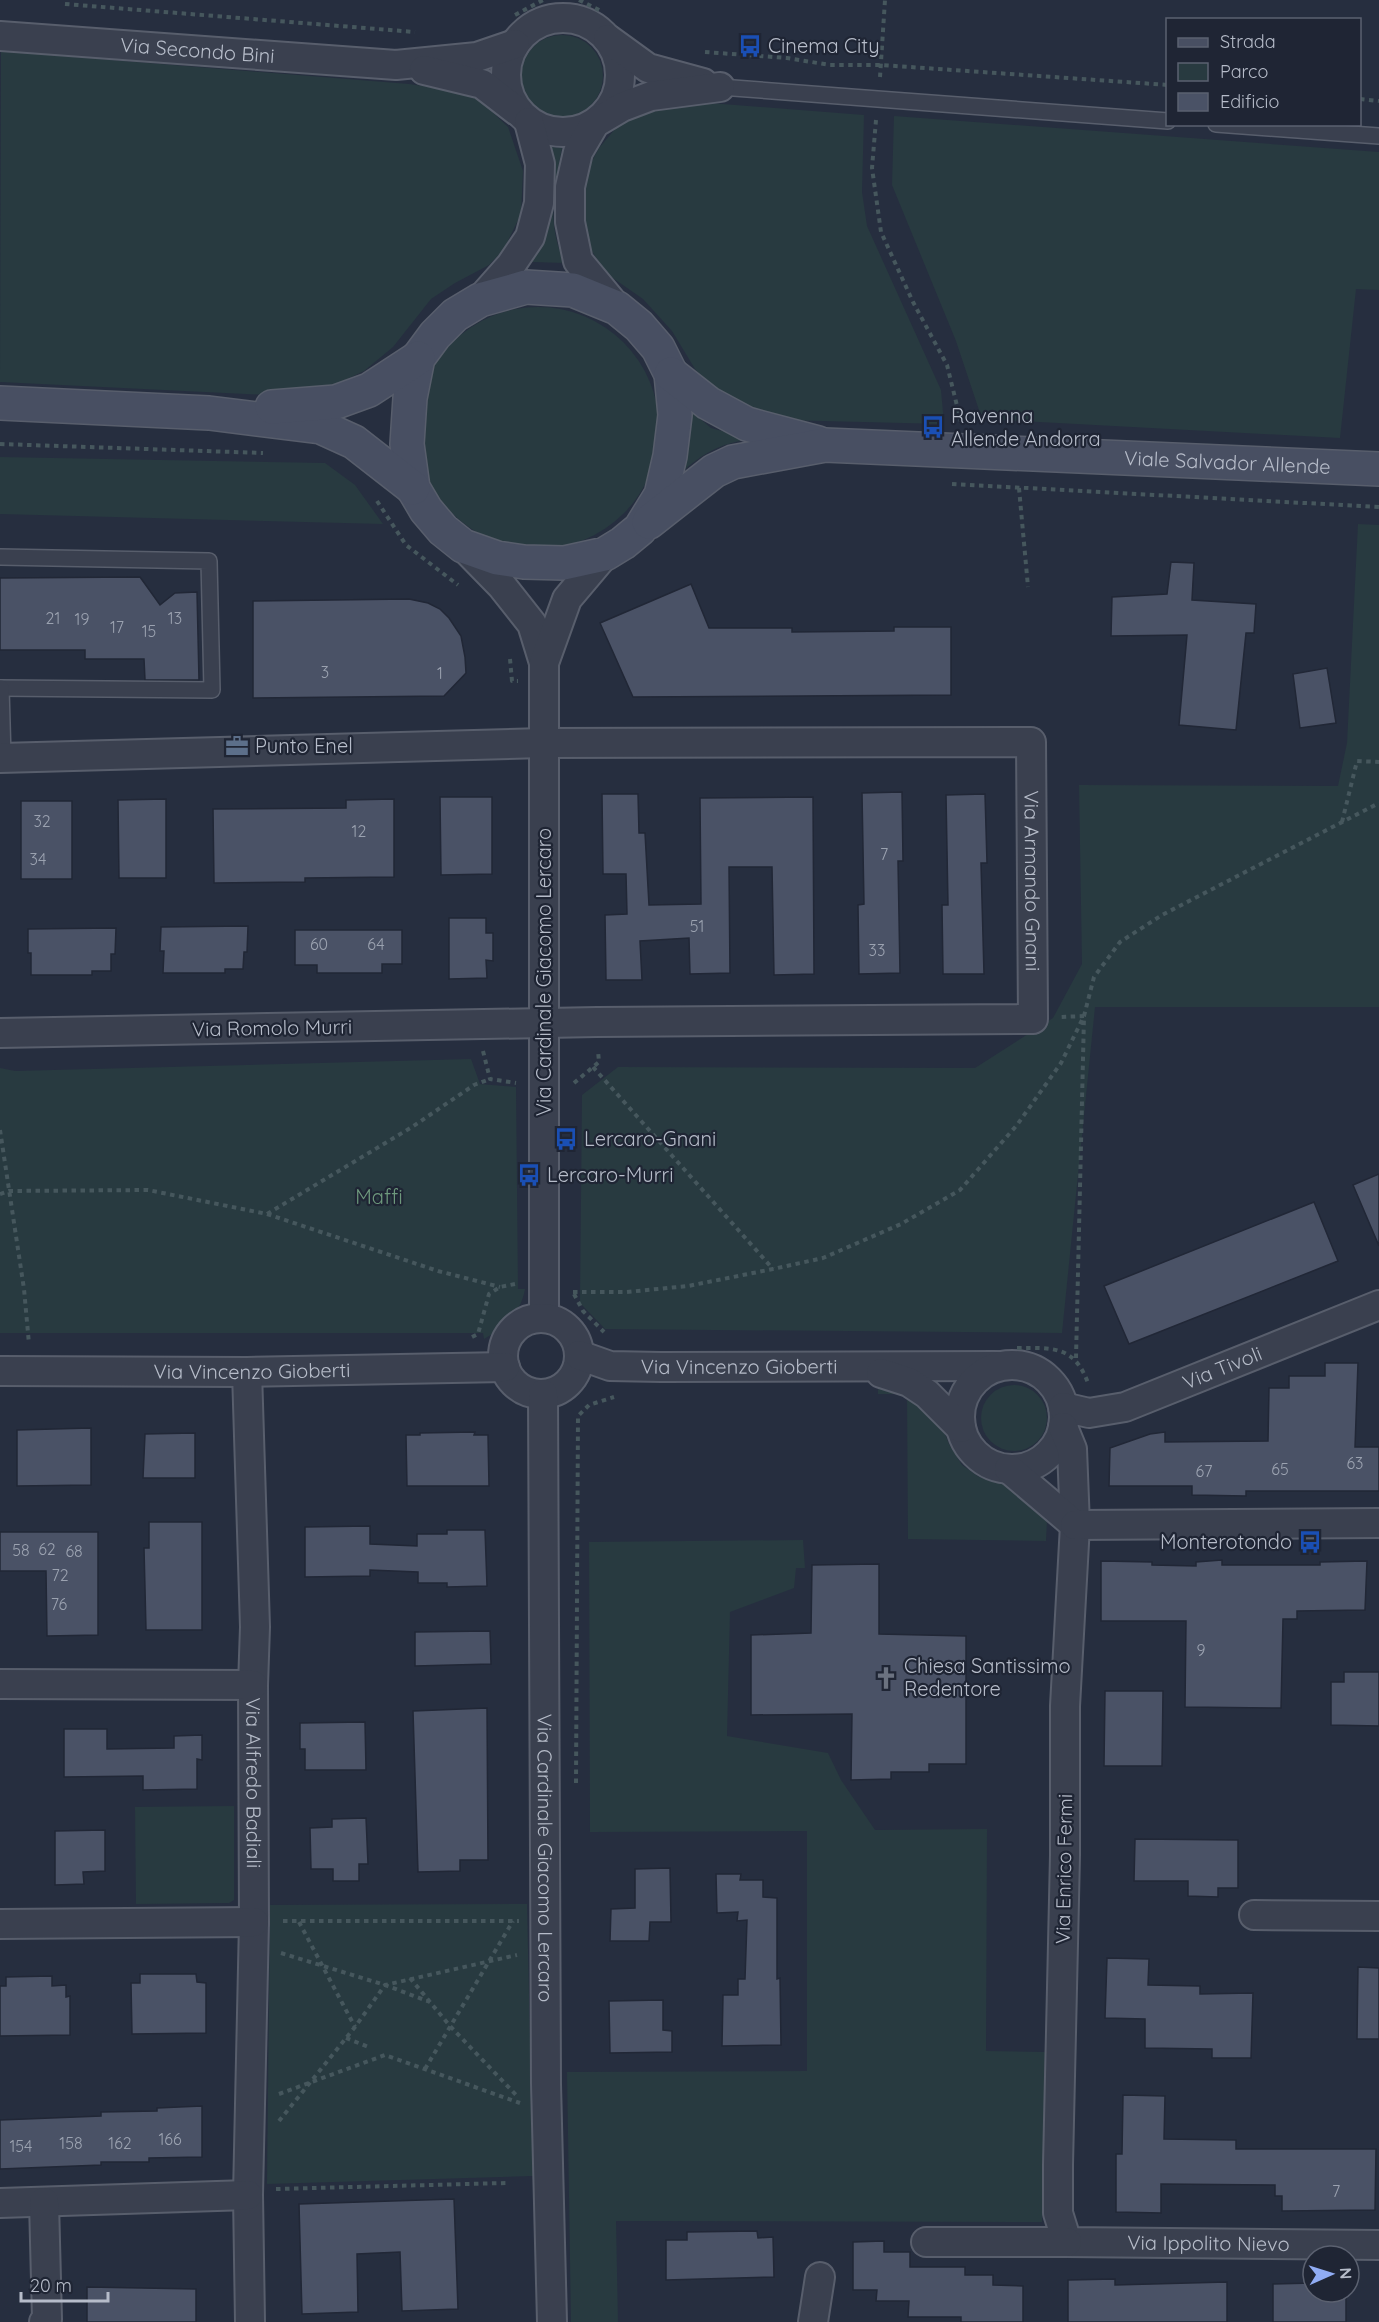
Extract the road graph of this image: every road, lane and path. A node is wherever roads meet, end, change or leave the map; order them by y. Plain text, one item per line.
1 (543, 0) edge
2 (579, 0) edge
3 (885, 0) edge
4 (65, 4) dead end
5 (605, 25) junction
6 (512, 31) junction
7 (426, 33) dead end
8 (0, 36) edge
9 (697, 51) dead end
10 (396, 65) junction
11 (880, 65) junction
12 (1166, 85) edge
13 (720, 87) junction
14 (1361, 99) edge
15 (878, 100) junction
16 (1379, 101) edge
17 (524, 117) junction
18 (1166, 121) edge
19 (595, 123) junction
20 (1243, 126) edge
21 (1379, 136) edge
22 (480, 300) junction
23 (617, 308) junction
24 (417, 358) junction
25 (671, 374) junction
26 (0, 403) edge
27 (209, 413) junction
28 (825, 445) junction
29 (965, 450) junction
30 (1379, 469) edge
31 (960, 485) dead end
32 (413, 488) junction
33 (1019, 488) dead end
34 (640, 529) junction
35 (463, 546) junction
36 (605, 554) junction
37 (0, 557) edge
38 (1028, 587) dead end
39 (544, 663) junction
40 (1, 688) edge
41 (543, 743) junction
42 (2, 758) edge
43 (1379, 762) edge
44 (1379, 803) edge
45 (1342, 822) junction
46 (1084, 1016) junction
47 (597, 1022) junction
48 (544, 1024) junction
49 (0, 1032) edge
50 (481, 1045) dead end
51 (593, 1067) junction
52 (490, 1079) junction
53 (522, 1084) dead end
54 (574, 1094) dead end
55 (0, 1131) edge
56 (9, 1191) junction
57 (0, 1194) edge
58 (267, 1214) junction
59 (773, 1269) junction
60 (544, 1283) junction
61 (500, 1287) junction
62 (573, 1292) dead end
63 (1379, 1305) edge
64 (544, 1318) junction
65 (470, 1338) dead end
66 (20, 1344) dead end
67 (579, 1355) junction
68 (1076, 1358) dead end
69 (997, 1366) junction
70 (505, 1367) junction
71 (865, 1368) junction
72 (0, 1371) edge
73 (247, 1372) junction
74 (543, 1394) junction
75 (617, 1397) dead end
76 (1063, 1417) junction
77 (961, 1428) junction
78 (1009, 1469) junction
79 (1379, 1523) edge
80 (1075, 1526) junction
81 (0, 1684) edge
82 (253, 1685) junction
83 (576, 1791) dead end
84 (1254, 1915) dead end
85 (1379, 1916) edge
86 (513, 1921) junction
87 (523, 1921) dead end
88 (264, 1922) junction
89 (299, 1922) junction
90 (0, 1924) edge
91 (274, 1951) dead end
92 (523, 1953) dead end
93 (489, 1961) junction
94 (323, 1966) junction
95 (410, 1978) junction
96 (385, 1985) junction
97 (431, 2002) junction
98 (450, 2026) junction
99 (356, 2027) junction
100 (346, 2038) junction
101 (370, 2048) dead end
102 (425, 2069) junction
103 (310, 2083) junction
104 (275, 2096) dead end
105 (274, 2128) dead end
106 (506, 2183) dead end
107 (261, 2192) junction
108 (44, 2202) junction
109 (0, 2203) edge
110 (926, 2241) dead end
111 (1066, 2242) junction
112 (1379, 2245) edge
113 (820, 2277) dead end
114 (44, 2322) edge
115 (250, 2322) edge
116 (552, 2322) edge
117 (813, 2322) edge

1 - 6 path
2 - 5 path
3 - 11 path
4 - 7 path
5 - 6 street
5 - 13 street
5 - 19 street
6 - 10 street, Via Secondo Bini
6 - 17 street
8 - 10 street, Via Secondo Bini
9 - 11 path
10 - 17 street, Via Secondo Bini
11 - 12 path
11 - 15 path
13 - 15 lane
13 - 19 street
14 - 16 path
15 - 18 lane
15 - 29 path
17 - 19 street
17 - 22 street
19 - 23 street
20 - 21 lane
22 - 23 main road
22 - 24 main road
23 - 25 main road
24 - 27 main road
24 - 32 main road
25 - 28 main road, Viale Salvador Allende
25 - 34 main road
26 - 27 main road
27 - 32 main road
28 - 29 main road, Viale Salvador Allende
28 - 34 main road, Viale Salvador Allende
29 - 30 main road, Viale Salvador Allende
29 - 31 path
32 - 35 main road
33 - 38 path
34 - 36 main road, Viale Salvador Allende
35 - 36 main road
35 - 39 street, Via Cardinale Giacomo Lercaro
36 - 39 street, Via Cardinale Giacomo Lercaro
37 - 40 lane
39 - 41 street, Via Cardinale Giacomo Lercaro
40 - 42 lane
41 - 42 street
41 - 47 street, Via Armando Gnani
41 - 48 street, Via Cardinale Giacomo Lercaro
43 - 45 path
44 - 45 path
45 - 46 path
46 - 59 path
46 - 68 path
47 - 48 street, Via Armando Gnani
47 - 51 path
48 - 49 street, Via Romolo Murri
48 - 60 street, Via Cardinale Giacomo Lercaro
50 - 52 path
51 - 54 path
51 - 59 path
52 - 53 path
52 - 58 path
55 - 56 path
56 - 57 path
56 - 58 path
56 - 66 path
58 - 61 path
59 - 62 path
60 - 61 path
60 - 64 street, Via Cardinale Giacomo Lercaro
61 - 65 path
63 - 76 street, Via Tivoli
64 - 67 street
64 - 70 street
67 - 71 street, Via Vincenzo Gioberti
67 - 74 street
69 - 71 street, Via Vincenzo Gioberti
69 - 76 street, Via Vincenzo Gioberti
69 - 77 street
70 - 73 street, Via Vincenzo Gioberti
70 - 74 street
71 - 77 street, Via Vincenzo Gioberti
72 - 73 street, Via Vincenzo Gioberti
73 - 82 street, Via Alfredo Badiali
74 - 116 street, Via Cardinale Giacomo Lercaro
75 - 83 path
76 - 78 street
76 - 80 street, Via Enrico Fermi
77 - 78 street, Via Vincenzo Gioberti
78 - 80 street
79 - 80 street
80 - 111 street, Via Enrico Fermi
81 - 82 street
82 - 88 street, Via Alfredo Badiali
84 - 85 street
86 - 87 path
86 - 89 path
86 - 93 path
88 - 89 path
88 - 90 street
88 - 107 street, Via Alfredo Badiali
89 - 94 path
91 - 94 path
92 - 93 path
93 - 95 path
93 - 98 path
94 - 96 path
94 - 99 path
95 - 96 path
95 - 97 path
96 - 97 path
96 - 99 path
97 - 98 path
98 - 102 path
98 - 102 path
99 - 100 path
100 - 101 path
100 - 103 path
102 - 103 path
103 - 104 path
103 - 105 path
106 - 107 path
107 - 108 street
107 - 115 street, Via Alfredo Badiali
108 - 109 street
108 - 114 street
110 - 111 street
111 - 112 street, Via Ippolito Nievo
113 - 117 street

